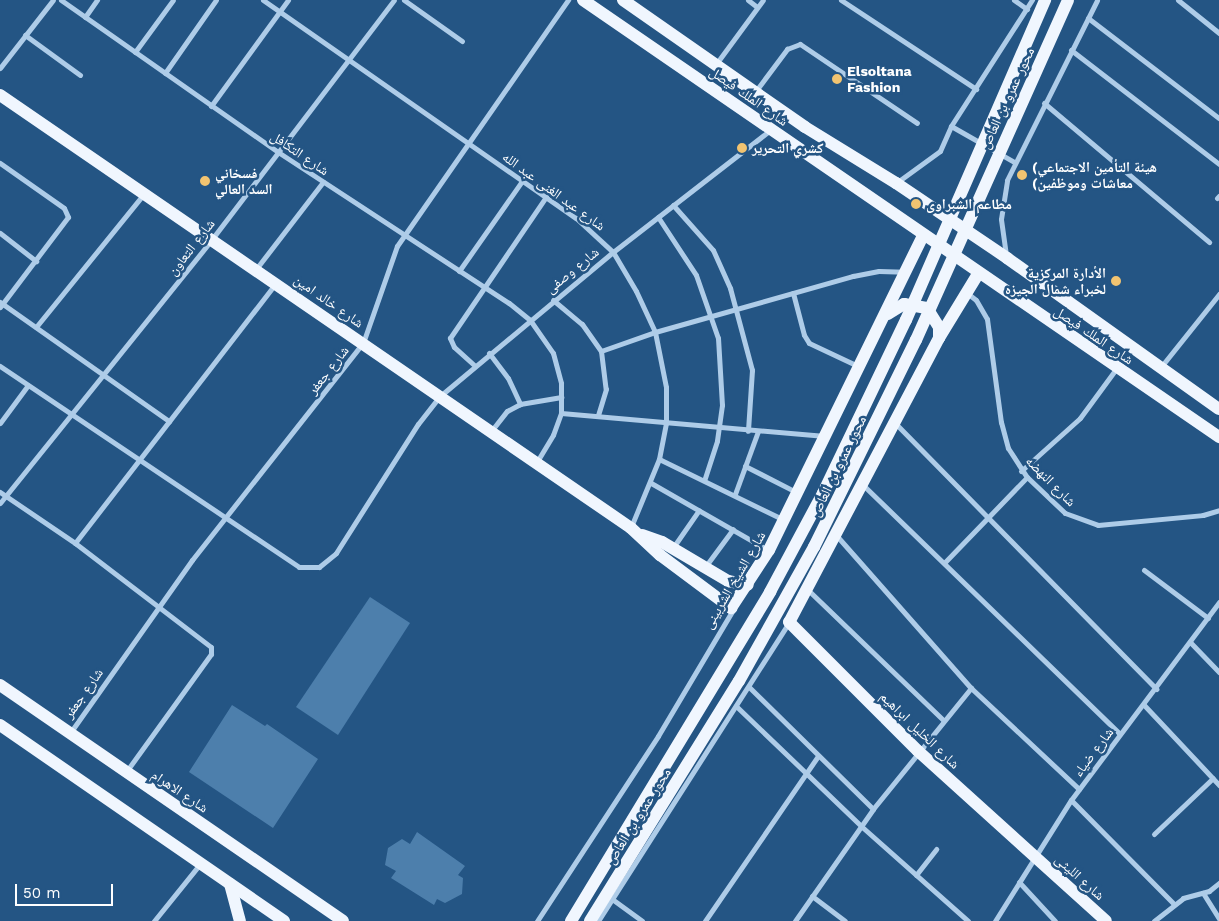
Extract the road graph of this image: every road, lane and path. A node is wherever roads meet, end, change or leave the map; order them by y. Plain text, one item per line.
1 (53, 0) edge
2 (61, 0) edge
3 (97, 0) edge
4 (173, 0) edge
5 (216, 0) edge
6 (263, 0) edge
7 (288, 0) edge
8 (394, 0) edge
9 (404, 0) edge
10 (568, 0) edge
11 (583, 0) edge
12 (623, 0) edge
13 (748, 0) edge
14 (763, 0) edge
15 (841, 0) edge
16 (1014, 0) edge
17 (1032, 0) edge
18 (1045, 0) edge
19 (1068, 0) edge
20 (1097, 0) edge
21 (1178, 0) edge
22 (758, 7) junction
23 (1028, 9) junction
24 (280, 12) junction
25 (85, 17) junction
26 (1088, 18) junction
27 (1219, 33) edge
28 (25, 35) junction
29 (462, 41) dead end
30 (1071, 50) junction
31 (135, 52) junction
32 (348, 59) junction
33 (716, 65) junction
34 (0, 68) edge
35 (165, 73) junction
36 (80, 75) dead end
37 (976, 89) junction
38 (755, 92) junction
39 (0, 94) edge
40 (1044, 103) junction
41 (211, 106) junction
42 (781, 110) junction
43 (1219, 118) edge
44 (917, 123) dead end
45 (951, 126) junction
46 (805, 127) junction
47 (771, 130) junction
48 (468, 143) junction
49 (793, 146) junction
50 (278, 152) junction
51 (1014, 162) junction
52 (0, 163) edge
53 (1219, 164) edge
54 (522, 181) junction
55 (323, 182) junction
56 (896, 183) junction
57 (145, 193) junction
58 (546, 197) junction
59 (673, 205) junction
60 (658, 217) junction
61 (0, 233) edge
62 (404, 235) junction
63 (923, 235) junction
64 (212, 239) junction
65 (1210, 242) dead end
66 (613, 252) junction
67 (1007, 258) junction
68 (36, 261) junction
69 (256, 269) junction
70 (459, 271) junction
71 (905, 272) junction
72 (978, 274) junction
73 (275, 283) junction
74 (482, 286) junction
75 (792, 293) junction
76 (966, 293) junction
77 (1219, 294) edge
78 (553, 300) junction
79 (1, 304) edge
80 (737, 309) junction
81 (712, 316) junction
82 (886, 317) junction
83 (530, 320) junction
84 (36, 327) junction
85 (655, 332) junction
86 (939, 338) junction
87 (363, 343) junction
88 (601, 351) junction
89 (489, 353) junction
90 (474, 365) junction
91 (0, 366) edge
92 (859, 366) junction
93 (1159, 368) junction
94 (1116, 369) junction
95 (103, 375) junction
96 (28, 386) junction
97 (440, 396) junction
98 (561, 397) junction
99 (520, 404) junction
100 (1219, 409) edge
101 (561, 413) junction
102 (71, 414) junction
103 (598, 416) junction
104 (169, 421) junction
105 (0, 423) edge
106 (666, 423) junction
107 (894, 423) junction
108 (720, 428) junction
109 (748, 430) junction
110 (491, 432) junction
111 (758, 432) junction
112 (825, 436) junction
113 (1219, 437) edge
114 (659, 459) junction
115 (139, 461) junction
116 (536, 462) junction
117 (745, 466) junction
118 (1021, 471) junction
119 (1027, 477) junction
120 (705, 480) junction
121 (652, 483) junction
122 (862, 484) junction
123 (0, 492) edge
124 (798, 492) junction
125 (735, 494) junction
126 (6, 496) junction
127 (0, 503) edge
128 (698, 510) junction
129 (1219, 510) edge
130 (224, 518) junction
131 (988, 518) junction
132 (784, 520) junction
133 (733, 530) junction
134 (635, 531) junction
135 (836, 535) junction
136 (75, 543) junction
137 (672, 549) junction
138 (769, 550) junction
139 (945, 562) junction
140 (704, 568) junction
141 (1144, 570) dead end
142 (748, 585) junction
143 (806, 589) junction
144 (1219, 602) edge
145 (159, 605) junction
146 (734, 608) junction
147 (1208, 618) junction
148 (789, 622) junction
149 (1190, 642) junction
150 (1219, 672) edge
151 (0, 685) edge
152 (749, 686) junction
153 (971, 688) junction
154 (1156, 689) junction
155 (1144, 705) junction
156 (736, 706) junction
157 (943, 720) junction
158 (0, 725) edge
159 (70, 733) junction
160 (1120, 734) junction
161 (918, 751) junction
162 (818, 756) junction
163 (126, 772) junction
164 (806, 773) junction
165 (1213, 778) junction
166 (1219, 785) edge
167 (1079, 789) junction
168 (1071, 800) junction
169 (872, 809) junction
170 (860, 826) junction
171 (1154, 834) dead end
172 (936, 849) dead end
173 (1034, 856) junction
174 (200, 864) junction
175 (916, 875) junction
176 (1019, 882) junction
177 (1219, 883) edge
178 (230, 884) junction
179 (1203, 893) junction
180 (812, 896) junction
181 (612, 899) junction
182 (1174, 904) junction
183 (1219, 918) edge
184 (154, 921) edge
185 (240, 921) edge
186 (284, 921) edge
187 (344, 921) edge
188 (537, 921) edge
189 (571, 921) edge
190 (590, 921) edge
191 (598, 921) edge
192 (642, 921) edge
193 (705, 921) edge
194 (795, 921) edge
195 (845, 921) edge
196 (968, 921) edge
197 (995, 921) edge
198 (1055, 921) edge
199 (1106, 921) edge
200 (1154, 921) edge

1 - 28 street
2 - 25 street, شارع التكافل
3 - 25 street
4 - 31 street
5 - 35 street
6 - 24 street, شارع عبد الغنى عبد الله
7 - 24 street
8 - 32 street, شارع التعاون
9 - 29 street
10 - 48 street, شارع جعفر
11 - 47 main road, شارع الملك فيصل
12 - 33 main road, شارع الملك فيصل
13 - 22 street
14 - 22 street
15 - 37 street
16 - 23 street
17 - 23 street
18 - 189 main road, محور عمرو بن العاص, bridge
19 - 190 main road, محور عمرو بن العاص, bridge
20 - 26 street
21 - 27 street
22 - 33 street
23 - 37 street
24 - 32 street, شارع عبد الغنى عبد الله
24 - 41 street
25 - 31 street, شارع التكافل
26 - 30 street
26 - 43 street
28 - 34 street
28 - 36 street
30 - 40 street
30 - 53 street
31 - 35 street, شارع التكافل
32 - 48 street, شارع عبد الغنى عبد الله
32 - 50 street, شارع التعاون
33 - 38 main road, شارع الملك فيصل
35 - 41 street, شارع التكافل
37 - 45 street
38 - 42 main road, شارع الملك فيصل
38 - 44 street
39 - 57 main road, شارع خالد امين
40 - 51 street
40 - 65 street
41 - 50 street, شارع التكافل
42 - 46 main road, شارع الملك فيصل
42 - 47 main road
45 - 51 street
45 - 56 street
46 - 49 main road
46 - 56 main road, شارع الملك فيصل
47 - 49 main road, شارع الملك فيصل
47 - 59 street, شارع وصفى
48 - 54 street, شارع عبد الغنى عبد الله
48 - 62 street, شارع جعفر
49 - 63 main road, شارع الملك فيصل
50 - 55 street, شارع التكافل
50 - 64 street, شارع التعاون
51 - 67 street
52 - 68 street
54 - 58 street, شارع عبد الغنى عبد الله
54 - 70 street
55 - 62 street, شارع التكافل
55 - 69 street
56 - 67 main road, شارع الملك فيصل
57 - 64 main road, شارع خالد امين
57 - 84 street
58 - 66 street, شارع عبد الغنى عبد الله
58 - 74 street
59 - 60 street, شارع وصفى
59 - 80 street
60 - 66 street, شارع وصفى
60 - 81 street
61 - 68 street
62 - 70 street, شارع التكافل
62 - 87 street, شارع جعفر
63 - 71 main road, شارع الشيخ الشربينى
63 - 72 main road, شارع الملك فيصل
64 - 69 main road, شارع خالد امين
64 - 95 street, شارع التعاون
66 - 78 street, شارع وصفى
66 - 85 street, شارع عبد الغنى عبد الله
67 - 93 main road, شارع الملك فيصل
68 - 79 street
69 - 73 main road, شارع خالد امين
70 - 74 street, شارع التكافل
71 - 75 street
71 - 82 main road, شارع الشيخ الشربينى
72 - 76 main road
72 - 94 main road, شارع الملك فيصل
73 - 87 main road, شارع خالد امين
73 - 104 street
74 - 83 street, شارع التكافل
74 - 90 street
75 - 80 street
75 - 92 street
76 - 86 main road
76 - 118 street, شارع النهضه
77 - 93 street
78 - 83 street, شارع وصفى
78 - 88 street
79 - 84 street
80 - 81 street
80 - 109 street
81 - 85 street
81 - 108 street
82 - 86 main road
82 - 92 main road, شارع الشيخ الشربينى
83 - 89 street, شارع وصفى
83 - 98 street, شارع التكافل
84 - 95 street
85 - 88 street
85 - 106 street, شارع عبد الغنى عبد الله
86 - 107 main road
87 - 97 main road, شارع خالد امين
87 - 130 street, شارع جعفر
88 - 103 street
89 - 90 street, شارع وصفى
89 - 99 street
90 - 97 street, شارع وصفى
91 - 96 street, شارع وصفى
92 - 112 main road, شارع الشيخ الشربينى
93 - 100 main road, شارع الملك فيصل
94 - 113 main road, شارع الملك فيصل
94 - 118 street
95 - 102 street, شارع التعاون
95 - 104 street
96 - 102 street, شارع وصفى
96 - 105 street
97 - 110 main road, شارع خالد امين
97 - 130 street, شارع وصفى
98 - 99 street
98 - 101 street, شارع التكافل
99 - 110 street
101 - 103 street
101 - 116 street
102 - 115 street, شارع وصفى
102 - 126 street, شارع التعاون
103 - 106 street
104 - 115 street
106 - 108 street
106 - 114 street, شارع عبد الغنى عبد الله
107 - 122 main road
107 - 131 street
108 - 109 street
108 - 120 street
109 - 111 street
110 - 116 main road, شارع خالد امين
111 - 112 street
111 - 117 street
112 - 124 main road, شارع الشيخ الشربينى
114 - 120 street
114 - 121 street, شارع عبد الغنى عبد الله
115 - 130 street, شارع وصفى
115 - 136 street
116 - 134 main road, شارع خالد امين
117 - 124 street
117 - 125 street
118 - 119 street, شارع النهضه
119 - 129 street, شارع النهضه
119 - 131 street
120 - 125 street
121 - 128 street
121 - 134 street, شارع عبد الغنى عبد الله
122 - 135 main road
122 - 139 street
123 - 126 street
124 - 132 main road, شارع الشيخ الشربينى
125 - 132 street
126 - 127 street, شارع التعاون
126 - 136 street
128 - 133 street
128 - 137 street
130 - 145 street, شارع جعفر
131 - 139 street
131 - 154 street
132 - 138 main road, شارع الشيخ الشربينى
133 - 138 street
133 - 140 street
134 - 137 main road, شارع خالد امين
134 - 146 main road, شارع خالد امين
135 - 143 main road
135 - 153 street
136 - 145 street
137 - 140 main road, شارع خالد امين
138 - 142 main road, شارع الشيخ الشربينى
139 - 160 street
140 - 142 main road, شارع خالد امين
141 - 147 street
142 - 146 main road, شارع الشيخ الشربينى
143 - 148 main road
143 - 157 street
144 - 147 street, شارع ضياء
145 - 159 street, شارع جعفر
145 - 163 street
146 - 188 street, شارع الشيخ الشربينى
147 - 149 street, شارع ضياء
148 - 152 street
148 - 161 main road, شارع الخليل ابراهيم
149 - 150 street
149 - 154 street, شارع ضياء
151 - 159 main road, شارع الاهرام
152 - 156 street
152 - 162 street
153 - 157 street
153 - 167 street
154 - 155 street, شارع ضياء
155 - 160 street, شارع ضياء
155 - 165 street
156 - 164 street
156 - 181 street
157 - 161 street
158 - 174 main road
159 - 163 main road, شارع الاهرام
160 - 167 street, شارع ضياء
161 - 169 street
161 - 173 main road, شارع الخليل ابراهيم
162 - 164 street
162 - 169 street
163 - 187 main road, شارع الاهرام
164 - 170 street
164 - 193 street
165 - 166 street
165 - 171 street
167 - 168 street, شارع ضياء
168 - 173 street, شارع ضياء
168 - 182 street
169 - 170 street
170 - 175 street
170 - 180 street
172 - 175 street
173 - 176 street, شارع ضياء
173 - 199 main road, شارع الليثى
174 - 178 main road
174 - 184 street
175 - 196 street
176 - 197 street, شارع ضياء
176 - 198 street
177 - 179 street
178 - 185 main road
178 - 186 main road
179 - 182 street
179 - 183 street
180 - 194 street
180 - 195 street
181 - 191 street
181 - 192 street
182 - 200 street

